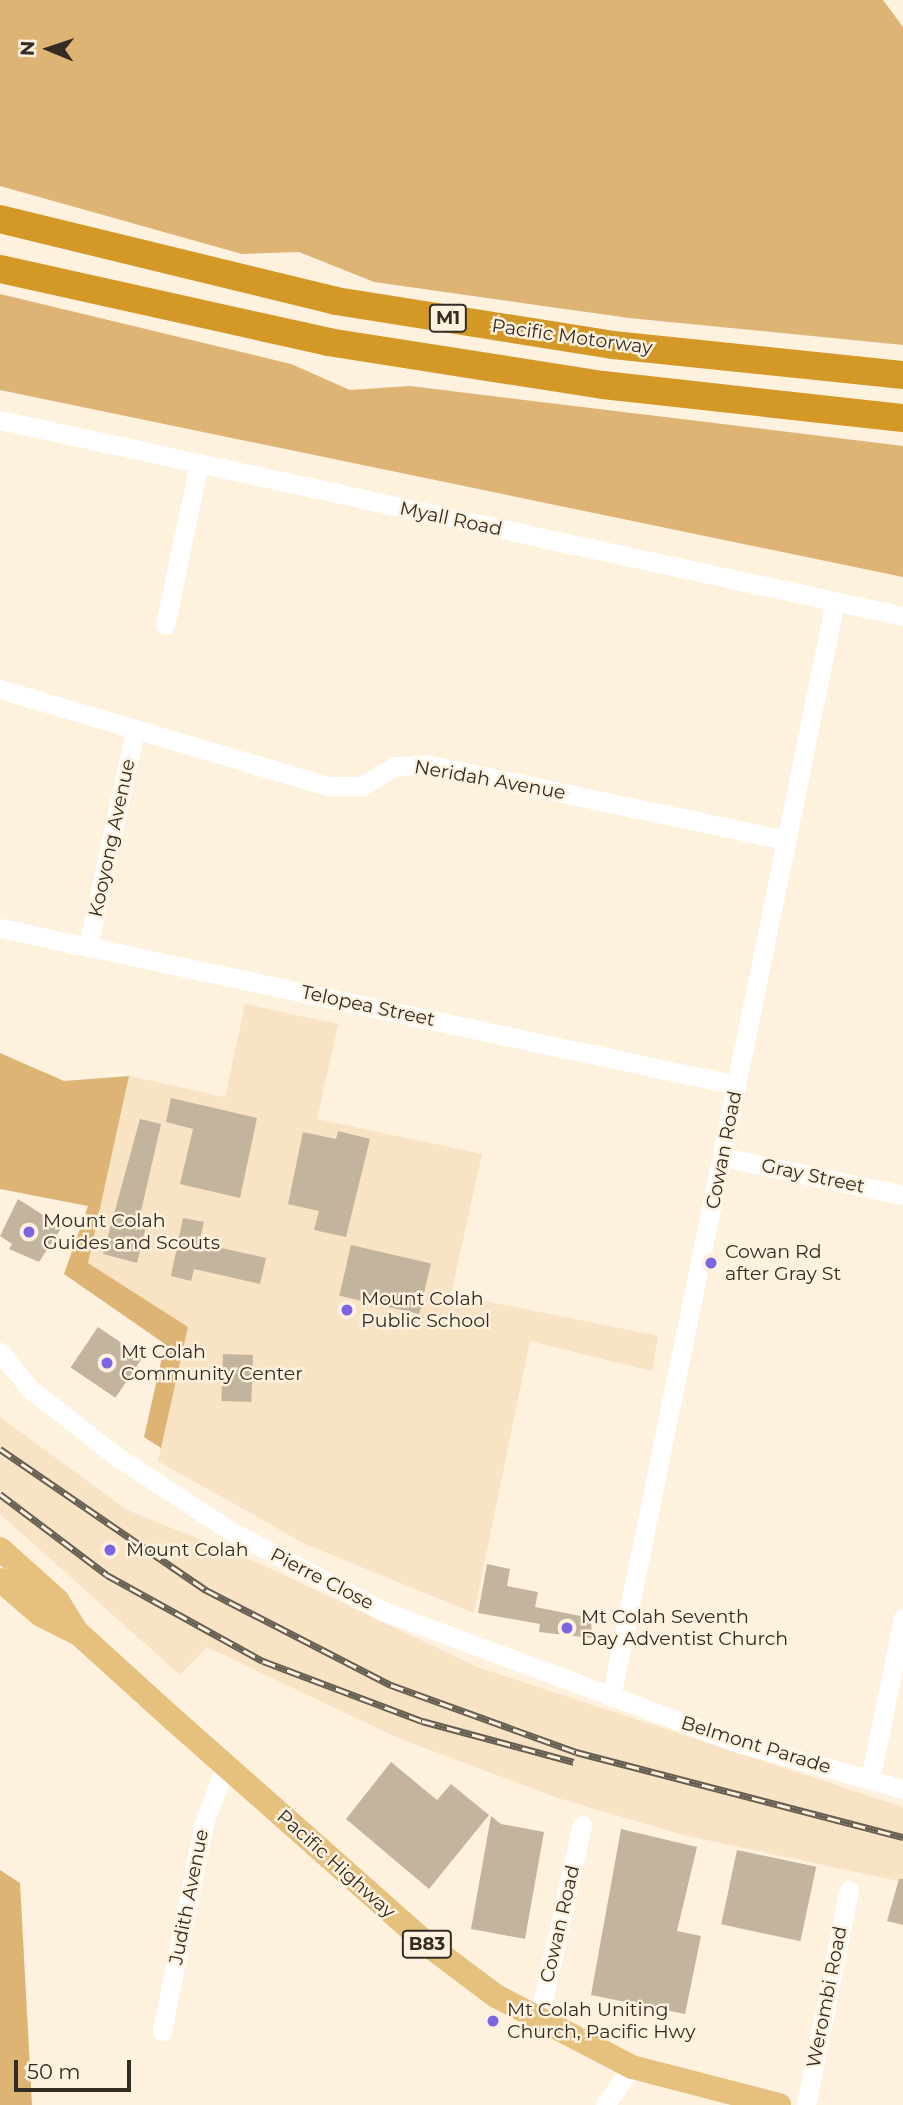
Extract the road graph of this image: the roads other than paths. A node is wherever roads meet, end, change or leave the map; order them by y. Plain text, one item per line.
1 (0, 219) edge
2 (0, 269) edge
3 (903, 375) edge
4 (903, 418) edge
5 (0, 420) edge
6 (199, 464) junction
7 (835, 602) junction
8 (903, 616) edge
9 (165, 625) dead end
10 (0, 689) edge
11 (135, 731) junction
12 (786, 840) junction
13 (0, 928) edge
14 (88, 946) junction
15 (736, 1085) junction
16 (722, 1157) junction
17 (903, 1195) edge
18 (0, 1352) edge
19 (0, 1549) edge
20 (0, 1580) edge
21 (903, 1618) edge
22 (78, 1633) junction
23 (611, 1697) junction
24 (226, 1765) junction
25 (870, 1780) junction
26 (903, 1789) edge
27 (582, 1825) dead end
28 (849, 1890) dead end
29 (538, 2022) junction
30 (162, 2031) dead end
31 (632, 2067) junction
32 (605, 2105) edge
33 (779, 2105) edge
34 (806, 2105) edge

1 - 3 highway, Pacific Motorway / M1
2 - 4 highway, M1
5 - 6 street, Myall Road
6 - 7 street, Myall Road
6 - 9 street
7 - 8 street, Myall Road
7 - 12 street, Cowan Road
10 - 11 street, Neridah Avenue
11 - 12 street, Neridah Avenue
11 - 14 street, Kooyong Avenue
12 - 15 street, Cowan Road
13 - 14 street, Telopea Street
14 - 15 street, Telopea Street
15 - 16 street, Cowan Road
16 - 17 street, Gray Street
16 - 23 street, Cowan Road
18 - 23 street, Pierre Close
19 - 22 main road, Pacific Highway / B83
20 - 22 main road, Pacific Highway / B83
21 - 25 street
22 - 24 main road, Pacific Highway / B83
23 - 25 street, Belmont Parade
24 - 29 main road, Pacific Highway / B83
24 - 30 street, Judith Avenue
25 - 26 street, Belmont Parade
27 - 29 street, Cowan Road
28 - 34 street, Werombi Road
29 - 31 main road, Pacific Highway / B83
31 - 32 street
31 - 33 main road, Pacific Highway / B83

